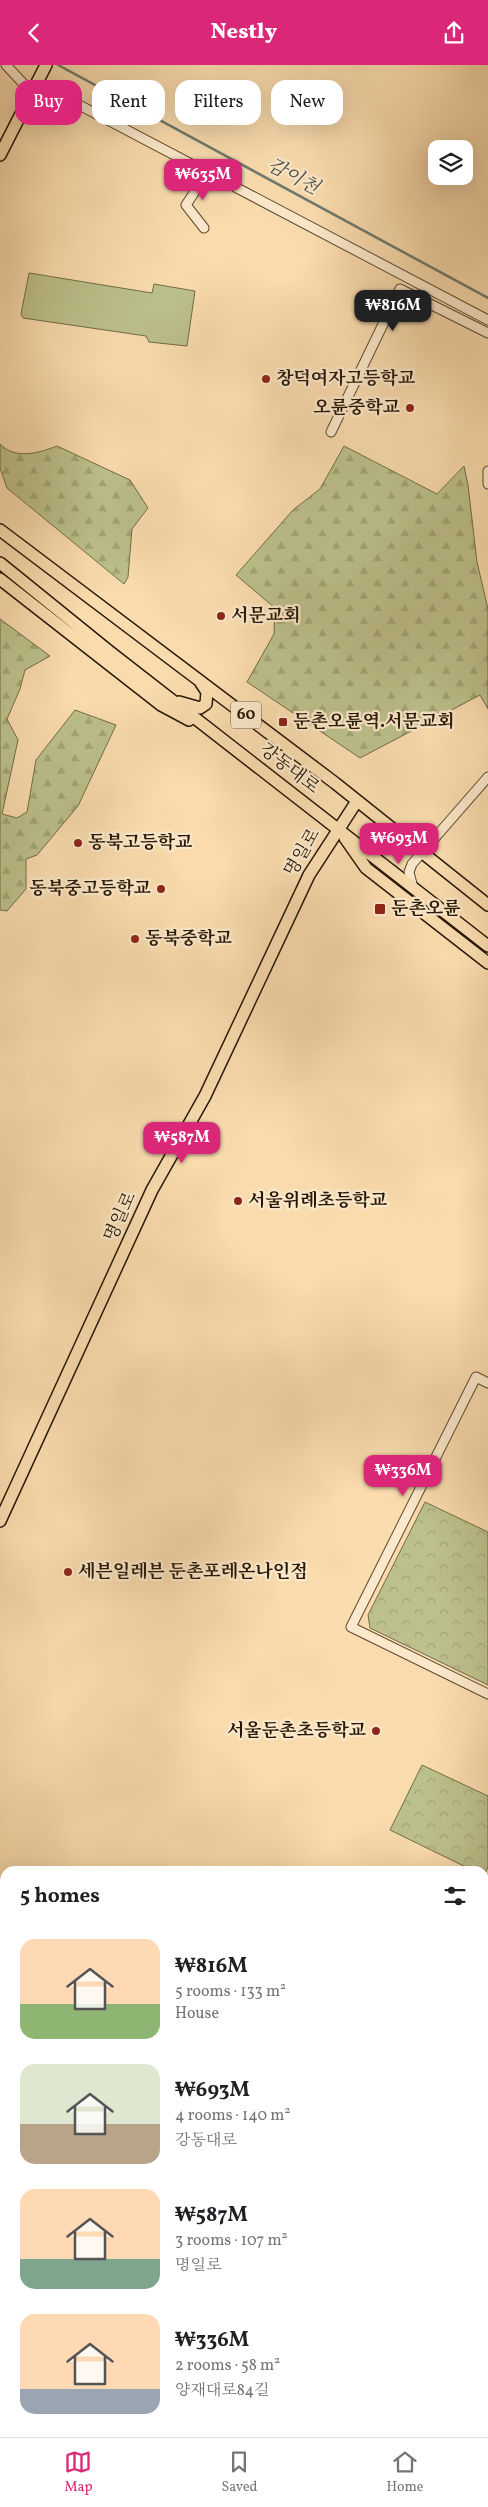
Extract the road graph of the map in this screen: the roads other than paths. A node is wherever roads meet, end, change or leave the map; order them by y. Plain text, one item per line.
1 (6, 65) edge
2 (46, 65) edge
3 (24, 80) edge
4 (38, 80) edge
5 (82, 107) edge
6 (15, 125) edge
7 (0, 155) edge
8 (207, 173) junction
9 (204, 228) dead end
10 (488, 320) edge
11 (488, 333) edge
12 (331, 432) dead end
13 (488, 471) edge
14 (488, 483) edge
15 (0, 530) edge
16 (0, 563) edge
17 (0, 579) edge
18 (200, 681) junction
19 (171, 699) junction
20 (215, 733) junction
21 (488, 777) edge
22 (357, 801) junction
23 (338, 828) junction
24 (422, 854) junction
25 (413, 888) junction
26 (488, 905) edge
27 (488, 946) edge
28 (488, 963) edge
29 (488, 1383) edge
30 (0, 1521) edge
31 (488, 1694) edge

1 - 3 street
2 - 4 main road
5 - 8 street
6 - 7 main road
8 - 9 street
8 - 10 street
11 - 12 street
13 - 14 street
15 - 18 main road, 강동대로 / 60
16 - 19 main road, 강동대로 / 60
17 - 20 main road
18 - 19 main road
18 - 22 main road, 강동대로 / 60
19 - 20 main road, 강동대로 / 60
20 - 23 main road, 강동대로 / 60
21 - 24 street
22 - 23 main road, 명일로
22 - 24 main road, 강동대로 / 60
23 - 25 main road, 강동대로 / 60
23 - 28 main road
23 - 30 main road, 명일로
24 - 25 street
24 - 26 main road, 강동대로 / 60
25 - 27 main road, 강동대로 / 60
29 - 31 street

